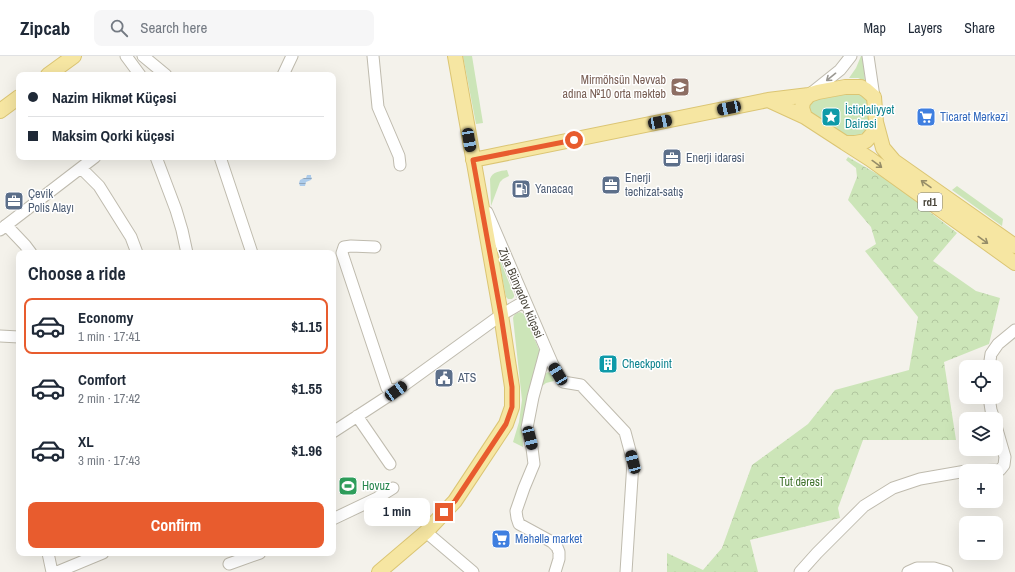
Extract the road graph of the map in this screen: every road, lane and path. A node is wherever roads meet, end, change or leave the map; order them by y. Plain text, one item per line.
1 (74, 56) edge
2 (126, 56) edge
3 (143, 56) edge
4 (292, 56) edge
5 (373, 56) edge
6 (455, 56) edge
7 (850, 56) edge
8 (868, 56) edge
9 (52, 72) edge
10 (138, 72) edge
11 (162, 72) edge
12 (284, 72) edge
13 (809, 95) junction
14 (874, 97) junction
15 (16, 99) edge
16 (768, 100) junction
17 (0, 111) edge
18 (805, 117) junction
19 (876, 122) junction
20 (845, 143) junction
21 (91, 160) edge
22 (157, 160) edge
23 (221, 160) edge
24 (475, 160) junction
25 (400, 165) dead end
26 (81, 168) junction
27 (479, 197) junction
28 (3, 228) edge
29 (1015, 246) edge
30 (375, 247) dead end
31 (29, 250) edge
32 (136, 250) edge
33 (186, 250) edge
34 (251, 250) edge
35 (1015, 263) edge
36 (525, 301) junction
37 (501, 315) junction
38 (1015, 330) edge
39 (0, 336) edge
40 (16, 337) edge
41 (546, 349) junction
42 (990, 360) edge
43 (396, 391) junction
44 (357, 416) junction
45 (336, 430) edge
46 (1003, 448) edge
47 (390, 464) dead end
48 (1003, 466) edge
49 (959, 473) edge
50 (393, 488) dead end
51 (336, 518) edge
52 (426, 532) junction
53 (49, 556) edge
54 (96, 556) edge
55 (252, 556) edge
56 (229, 564) dead end
57 (52, 572) edge
58 (56, 572) edge
59 (379, 572) edge
60 (474, 572) edge
61 (555, 572) edge
62 (626, 572) edge
63 (800, 572) edge
64 (908, 572) edge
65 (947, 572) edge

1 - 9 main road
2 - 10 street
3 - 11 street
4 - 12 street
5 - 25 street
6 - 24 main road
7 -> 13 street
8 - 14 street
13 - 14 main road
13 - 16 main road
13 - 18 main road
14 - 19 main road
15 - 17 main road
16 - 18 main road
16 - 24 main road
18 - 20 main road
19 - 20 main road
29 -> 19 main road, rd1
20 -> 35 main road, rd1
21 - 26 street
22 - 33 street
23 - 34 street
24 - 27 main road
26 - 28 street
26 - 32 street
27 - 36 street, Ziya Bünyadov küçəsi
27 - 37 main road
28 - 31 street
30 - 43 street
36 - 37 street
36 - 41 street, Ziya Bünyadov küçəsi
37 - 43 street
37 - 52 main road
38 - 42 street
39 - 40 street
41 - 61 street, Ziya Bünyadov küçəsi
41 - 62 street, Ziya Bünyadov küçəsi
43 - 44 street
44 - 45 street
44 - 47 street
46 - 48 street
49 - 63 street
50 - 51 street
52 - 59 main road
52 - 60 street
53 - 57 street
54 - 58 street
55 - 56 street
64 - 65 street

